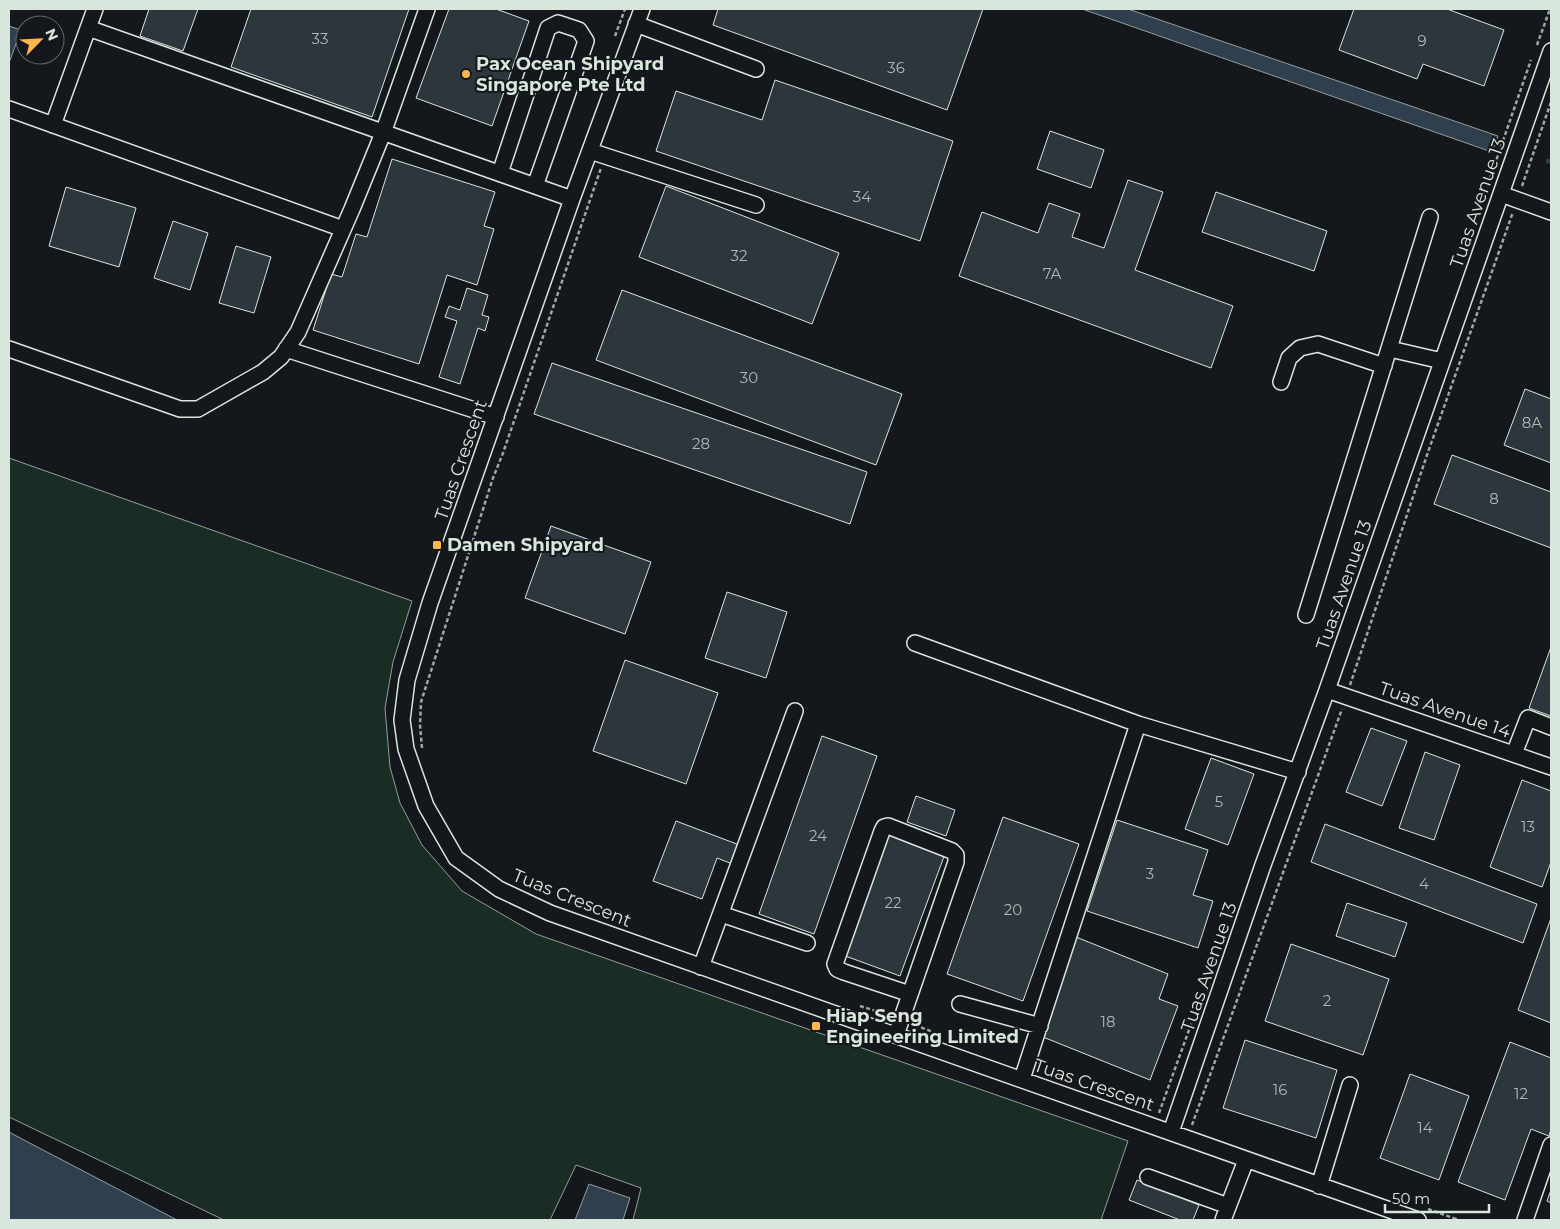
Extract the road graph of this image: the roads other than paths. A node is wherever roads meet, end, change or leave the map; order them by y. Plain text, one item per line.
1 (95, 9) edge
2 (427, 9) edge
3 (642, 9) edge
4 (636, 24) junction
5 (88, 28) junction
6 (1551, 51) edge
7 (756, 69) dead end
8 (1548, 70) edge
9 (9, 109) edge
10 (53, 125) junction
11 (383, 133) junction
12 (590, 151) junction
13 (500, 174) junction
14 (535, 186) junction
15 (1501, 194) junction
16 (572, 199) junction
17 (756, 205) dead end
18 (1551, 212) edge
19 (1430, 217) dead end
20 (343, 229) junction
21 (9, 349) edge
22 (1390, 349) junction
23 (286, 350) junction
24 (1442, 361) junction
25 (1384, 366) junction
26 (1281, 382) dead end
27 (496, 417) junction
28 (1306, 616) dead end
29 (915, 643) dead end
30 (1327, 690) junction
31 (795, 711) dead end
32 (1138, 724) junction
33 (1551, 727) edge
34 (1514, 754) junction
35 (1551, 767) edge
36 (1298, 772) junction
37 (720, 914) junction
38 (807, 943) dead end
39 (702, 967) junction
40 (910, 994) junction
41 (960, 1004) dead end
42 (1040, 1026) junction
43 (903, 1042) junction
44 (1022, 1080) junction
45 (1350, 1085) dead end
46 (1171, 1132) junction
47 (1551, 1145) edge
48 (1246, 1160) junction
49 (1148, 1177) dead end
50 (1319, 1186) junction
51 (1228, 1206) junction
52 (1223, 1220) edge
53 (1418, 1220) edge
54 (1525, 1220) edge

1 - 5 street
2 - 11 street
3 - 4 street, Tuas Crescent
4 - 7 street
4 - 12 street, Tuas Crescent
5 - 10 street
5 - 11 street
6 - 8 street, Tuas Avenue 13
8 - 15 street, Tuas Avenue 13
9 - 10 street
10 - 20 street
11 - 13 street
11 - 20 street
12 - 16 street, Tuas Crescent
12 - 17 street
13 - 14 street
13 - 14 street
14 - 16 street
15 - 18 street
15 - 24 street, Tuas Avenue 13
16 - 27 street, Tuas Crescent
19 - 22 street
20 - 23 street
21 - 23 street
22 - 24 street
22 - 25 street
23 - 27 street
24 - 30 street, Tuas Avenue 13
25 - 26 street
25 - 28 street
27 - 39 street, Tuas Crescent
29 - 32 street
30 - 34 street, Tuas Avenue 14
30 - 36 street, Tuas Avenue 13
31 - 37 street
32 - 36 street
32 - 42 street
33 - 34 street
34 - 35 street, Tuas Avenue 14
36 - 46 street, Tuas Avenue 13
37 - 38 street
37 - 39 street
39 - 43 street, Tuas Crescent
40 - 40 street
40 - 43 street
41 - 42 street
42 - 44 street
43 - 44 street, Tuas Crescent
44 - 46 street, Tuas Crescent
45 - 50 street
46 - 48 street, Tuas Crescent
47 - 54 street
48 - 50 street, Tuas Crescent
48 - 51 street
49 - 51 street
50 - 53 street, Tuas Crescent
51 - 52 street

